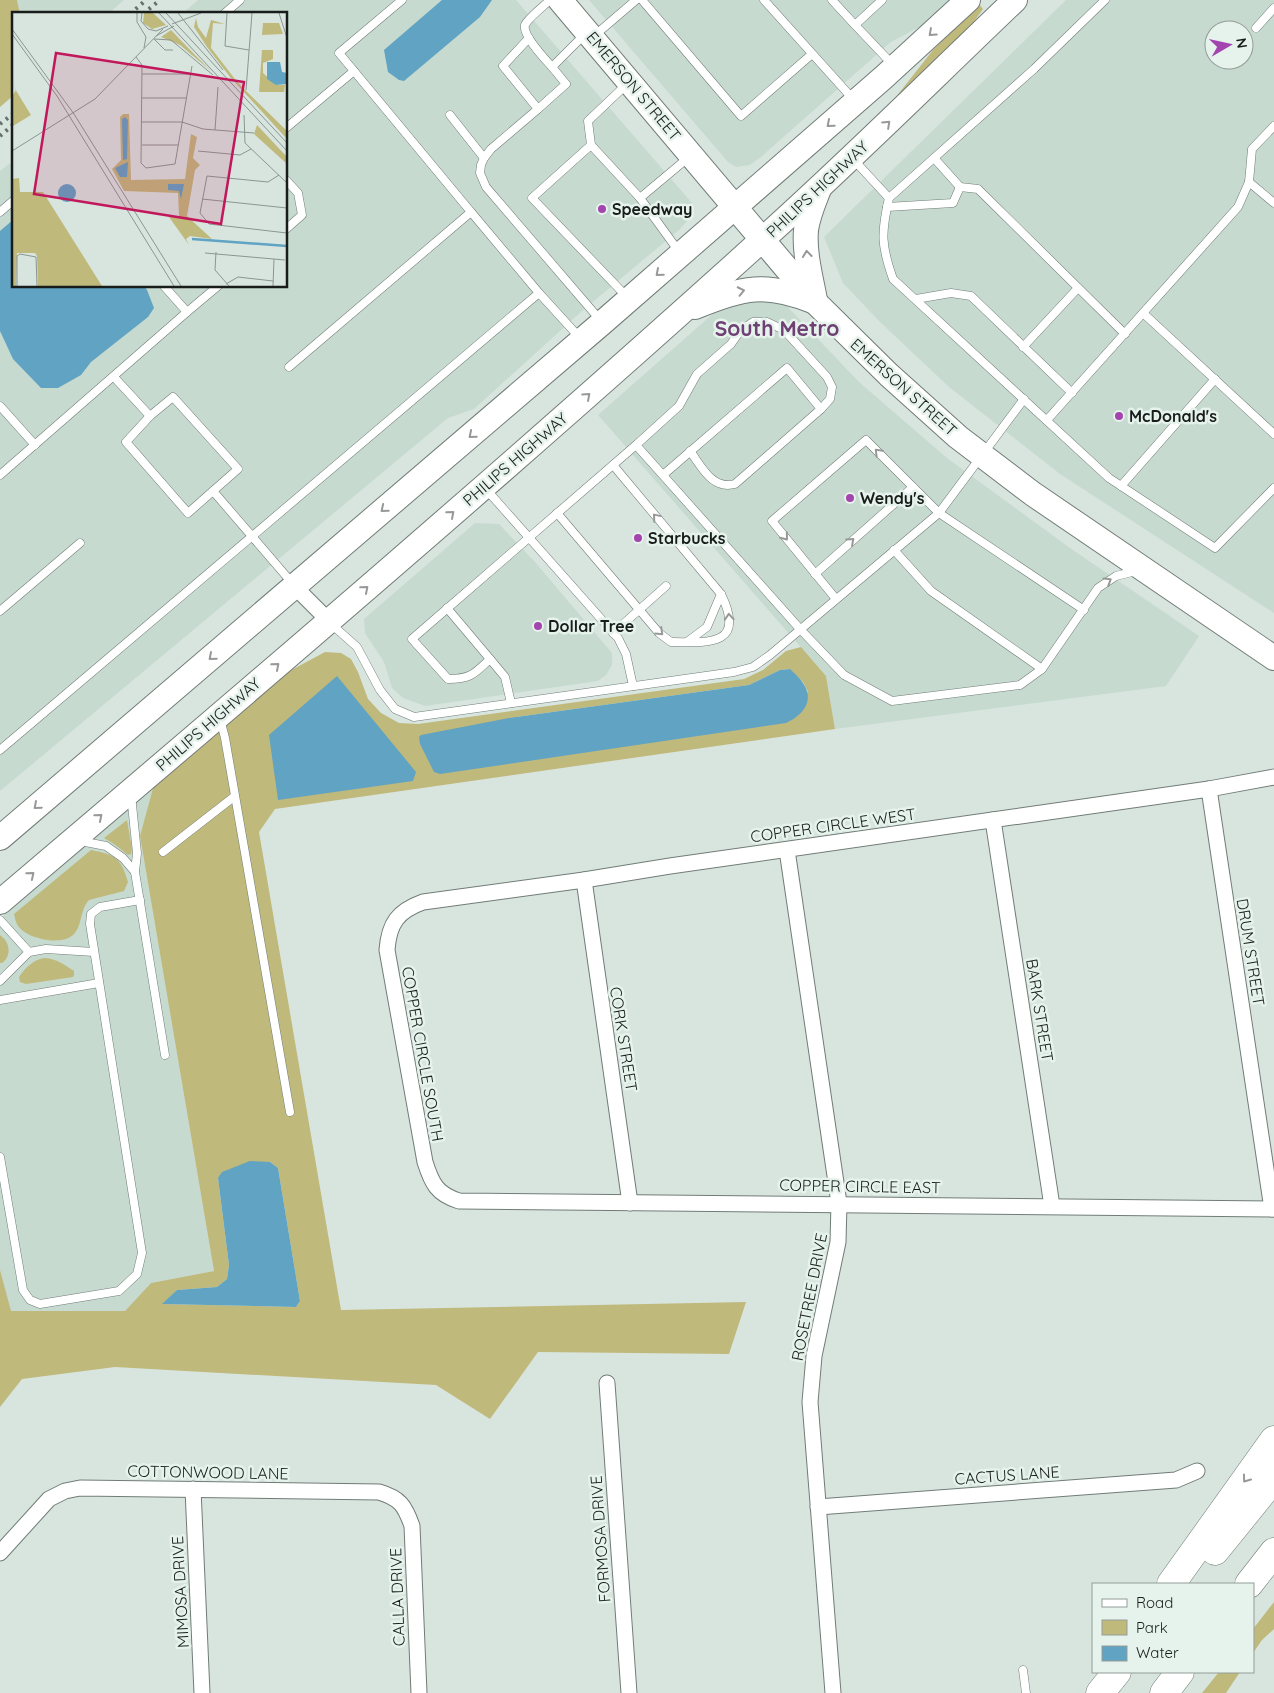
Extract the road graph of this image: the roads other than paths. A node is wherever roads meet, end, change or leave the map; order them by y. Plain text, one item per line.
1 (240, 0) edge
2 (402, 0) edge
3 (550, 0) edge
4 (560, 0) edge
5 (636, 0) edge
6 (642, 0) edge
7 (764, 0) edge
8 (832, 0) edge
9 (882, 0) edge
10 (1015, 0) edge
11 (1105, 0) edge
12 (959, 3) edge
13 (1274, 8) edge
14 (226, 12) edge
15 (855, 25) junction
16 (1256, 28) dead end
17 (590, 34) junction
18 (528, 38) junction
19 (812, 54) junction
20 (552, 66) junction
21 (895, 67) junction
22 (354, 71) junction
23 (630, 81) junction
24 (855, 102) junction
25 (538, 109) junction
26 (450, 115) dead end
27 (288, 126) edge
28 (1274, 126) edge
29 (591, 145) junction
30 (692, 155) junction
31 (852, 157) junction
32 (484, 158) junction
33 (934, 158) junction
34 (288, 182) edge
35 (1249, 182) junction
36 (821, 186) junction
37 (960, 187) junction
38 (640, 198) junction
39 (888, 198) junction
40 (12, 202) edge
41 (1274, 203) edge
42 (736, 207) junction
43 (887, 207) junction
44 (0, 212) edge
45 (471, 212) junction
46 (288, 227) edge
47 (763, 239) junction
48 (680, 255) junction
49 (166, 288) edge
50 (216, 288) edge
51 (1078, 288) junction
52 (539, 293) junction
53 (916, 299) junction
54 (629, 300) junction
55 (815, 302) junction
56 (187, 312) junction
57 (1143, 313) junction
58 (679, 314) junction
59 (602, 323) junction
60 (1125, 334) junction
61 (582, 340) junction
62 (1023, 347) junction
63 (289, 367) dead end
64 (114, 376) junction
65 (1214, 379) junction
66 (1072, 393) junction
67 (1024, 399) junction
68 (0, 406) edge
69 (821, 409) junction
70 (150, 416) junction
71 (1047, 420) junction
72 (1274, 434) edge
73 (35, 445) junction
74 (636, 445) junction
75 (690, 451) junction
76 (981, 455) junction
77 (613, 465) junction
78 (0, 475) edge
79 (663, 475) junction
80 (483, 486) junction
81 (1121, 486) junction
82 (912, 487) junction
83 (1274, 488) edge
84 (213, 491) junction
85 (557, 513) junction
86 (939, 513) junction
87 (252, 536) junction
88 (529, 538) junction
89 (80, 543) dead end
90 (894, 550) junction
91 (1144, 570) junction
92 (815, 574) junction
93 (294, 586) junction
94 (666, 586) dead end
95 (721, 594) junction
96 (836, 600) junction
97 (448, 608) junction
98 (639, 610) junction
99 (1084, 610) junction
100 (0, 611) edge
101 (328, 621) junction
102 (800, 629) junction
103 (613, 633) junction
104 (687, 642) junction
105 (1274, 658) edge
106 (490, 659) junction
107 (1042, 669) junction
108 (633, 686) junction
109 (511, 703) junction
110 (219, 715) junction
111 (0, 750) edge
112 (1274, 777) edge
113 (1209, 789) junction
114 (131, 790) junction
115 (235, 796) junction
116 (993, 820) junction
117 (0, 838) edge
118 (73, 840) junction
119 (787, 850) junction
120 (163, 852) dead end
121 (135, 872) junction
122 (584, 880) junction
123 (140, 900) junction
124 (0, 902) edge
125 (400, 915) joint
126 (0, 920) edge
127 (29, 952) junction
128 (94, 952) junction
129 (0, 981) edge
130 (99, 983) junction
131 (0, 1000) edge
132 (165, 1055) dead end
133 (290, 1112) dead end
134 (0, 1157) edge
135 (445, 1197) joint
136 (630, 1203) junction
137 (839, 1203) junction
138 (1052, 1206) junction
139 (1273, 1209) edge
140 (607, 1383) dead end
141 (1274, 1440) edge
142 (1197, 1471) dead end
143 (1274, 1478) edge
144 (193, 1489) junction
145 (400, 1502) joint
146 (818, 1507) junction
147 (1274, 1552) edge
148 (0, 1553) edge
149 (1274, 1575) edge
150 (1171, 1583) edge
151 (1190, 1583) edge
152 (1250, 1583) edge
153 (1254, 1596) edge
154 (1023, 1670) dead end
155 (1179, 1673) edge
156 (202, 1693) edge
157 (419, 1693) edge
158 (629, 1693) edge
159 (833, 1693) edge
160 (1026, 1693) edge
161 (1164, 1693) edge

1 - 14 lane
2 - 22 lane
3 - 18 lane
4 - 17 main road, EMERSON STREET
5 - 17 lane
6 - 19 lane
7 - 19 lane
8 - 15 lane
9 - 15 lane
31 -> 10 main road, PHILIPS HIGHWAY
11 - 33 lane
12 -> 21 main road
13 - 16 lane
15 - 21 lane
17 - 20 lane
17 - 23 main road, EMERSON STREET
18 - 20 lane
18 - 25 lane
19 - 24 lane
20 - 25 lane
21 - 24 main road
22 - 27 lane
22 - 45 lane
23 - 29 lane
23 - 30 main road, EMERSON STREET
24 -> 42 main road
25 - 32 lane
26 - 32 lane
28 - 35 lane
29 - 38 lane
29 - 54 lane
30 - 38 lane
30 - 42 main road, EMERSON STREET
31 - 36 main road, PHILIPS HIGHWAY
31 - 39 lane
32 - 59 lane
33 - 37 lane
33 - 39 lane
34 - 46 lane
35 - 41 lane
35 - 57 lane
36 - 47 main road, PHILIPS HIGHWAY
55 -> 36 main road
37 - 43 lane
37 - 51 lane
38 - 48 lane
39 - 43 lane
40 - 44 lane
42 - 47 main road, EMERSON STREET
42 - 48 main road
43 - 53 lane
45 - 52 lane
45 - 63 lane
47 - 55 main road, EMERSON STREET
47 - 58 main road, PHILIPS HIGHWAY
48 -> 54 main road
49 - 56 lane
50 - 56 lane
51 - 60 lane
51 - 62 lane
52 - 61 lane
52 - 87 lane
53 - 62 lane
53 - 67 lane
54 - 59 main road
58 -> 55 main road
55 - 76 main road, EMERSON STREET
56 - 64 lane
57 - 60 lane
57 - 65 lane
80 -> 58 main road, PHILIPS HIGHWAY
59 - 61 main road
60 - 66 lane
61 -> 93 main road
62 - 66 lane
64 - 70 lane
64 - 73 lane
65 - 72 lane
65 - 81 lane
66 - 71 lane
67 - 71 lane
67 - 76 lane
68 - 73 lane
69 - 74 lane
69 - 75 lane
69 - 75 lane
70 - 84 lane
70 - 84 lane
71 - 81 lane
73 - 78 lane
74 - 77 lane
74 - 79 lane
75 - 79 lane
76 - 86 lane
76 - 91 main road, EMERSON STREET
77 - 85 lane
95 -> 77 lane
79 - 102 lane
80 - 88 lane
101 -> 80 main road, PHILIPS HIGHWAY
81 - 83 lane
82 - 86 lane
92 -> 82 lane
82 -> 92 lane
84 - 87 lane
85 - 88 lane
85 - 98 lane
86 - 90 lane
86 - 99 lane
87 - 93 lane
87 - 111 lane
88 - 97 lane
88 - 103 lane
89 - 100 lane
90 - 96 lane
90 - 107 lane
99 -> 91 lane
91 - 105 main road, EMERSON STREET
92 - 96 lane
93 - 101 street
93 -> 117 main road
94 - 98 lane
95 - 104 lane
104 -> 95 lane
96 - 102 lane
97 - 106 lane
97 - 106 lane
98 - 103 lane
98 -> 104 lane
99 - 107 lane
101 - 109 lane
110 -> 101 main road, PHILIPS HIGHWAY
102 - 107 lane
102 - 108 lane
103 - 108 lane
106 - 109 lane
108 - 109 lane
110 - 114 main road, PHILIPS HIGHWAY
110 - 115 lane
112 - 113 street, COPPER CIRCLE WEST
113 - 116 street, COPPER CIRCLE WEST
113 - 139 street, DRUM STREET
118 -> 114 main road, PHILIPS HIGHWAY
114 - 121 lane
115 - 120 lane
115 - 133 lane
116 - 119 street, COPPER CIRCLE WEST
116 - 138 street, BARK STREET
118 - 121 lane
124 -> 118 main road, PHILIPS HIGHWAY
119 - 122 street, COPPER CIRCLE WEST
119 - 137 street, ROSETREE DRIVE
121 - 123 lane
122 - 125 street, COPPER CIRCLE WEST
122 - 136 street, CORK STREET
123 - 128 lane
123 - 132 lane
125 - 135 street, COPPER CIRCLE SOUTH
126 - 127 lane
127 - 128 lane
127 - 129 lane
128 - 130 lane
130 - 131 lane
130 - 134 lane
135 - 136 street, COPPER CIRCLE EAST
136 - 137 street, COPPER CIRCLE EAST
137 - 138 street, COPPER CIRCLE EAST
137 - 146 street, ROSETREE DRIVE
138 - 139 street, COPPER CIRCLE EAST
140 - 158 street, FORMOSA DRIVE
141 -> 150 highway
142 - 146 street, CACTUS LANE
143 - 151 highway
144 - 145 street, COTTONWOOD LANE
144 - 148 street, COTTONWOOD LANE
144 - 156 street, MIMOSA DRIVE
145 - 157 street, CALLA DRIVE
146 - 159 street, ROSETREE DRIVE
147 - 152 highway
149 - 153 highway
154 - 160 lane
155 - 161 highway

